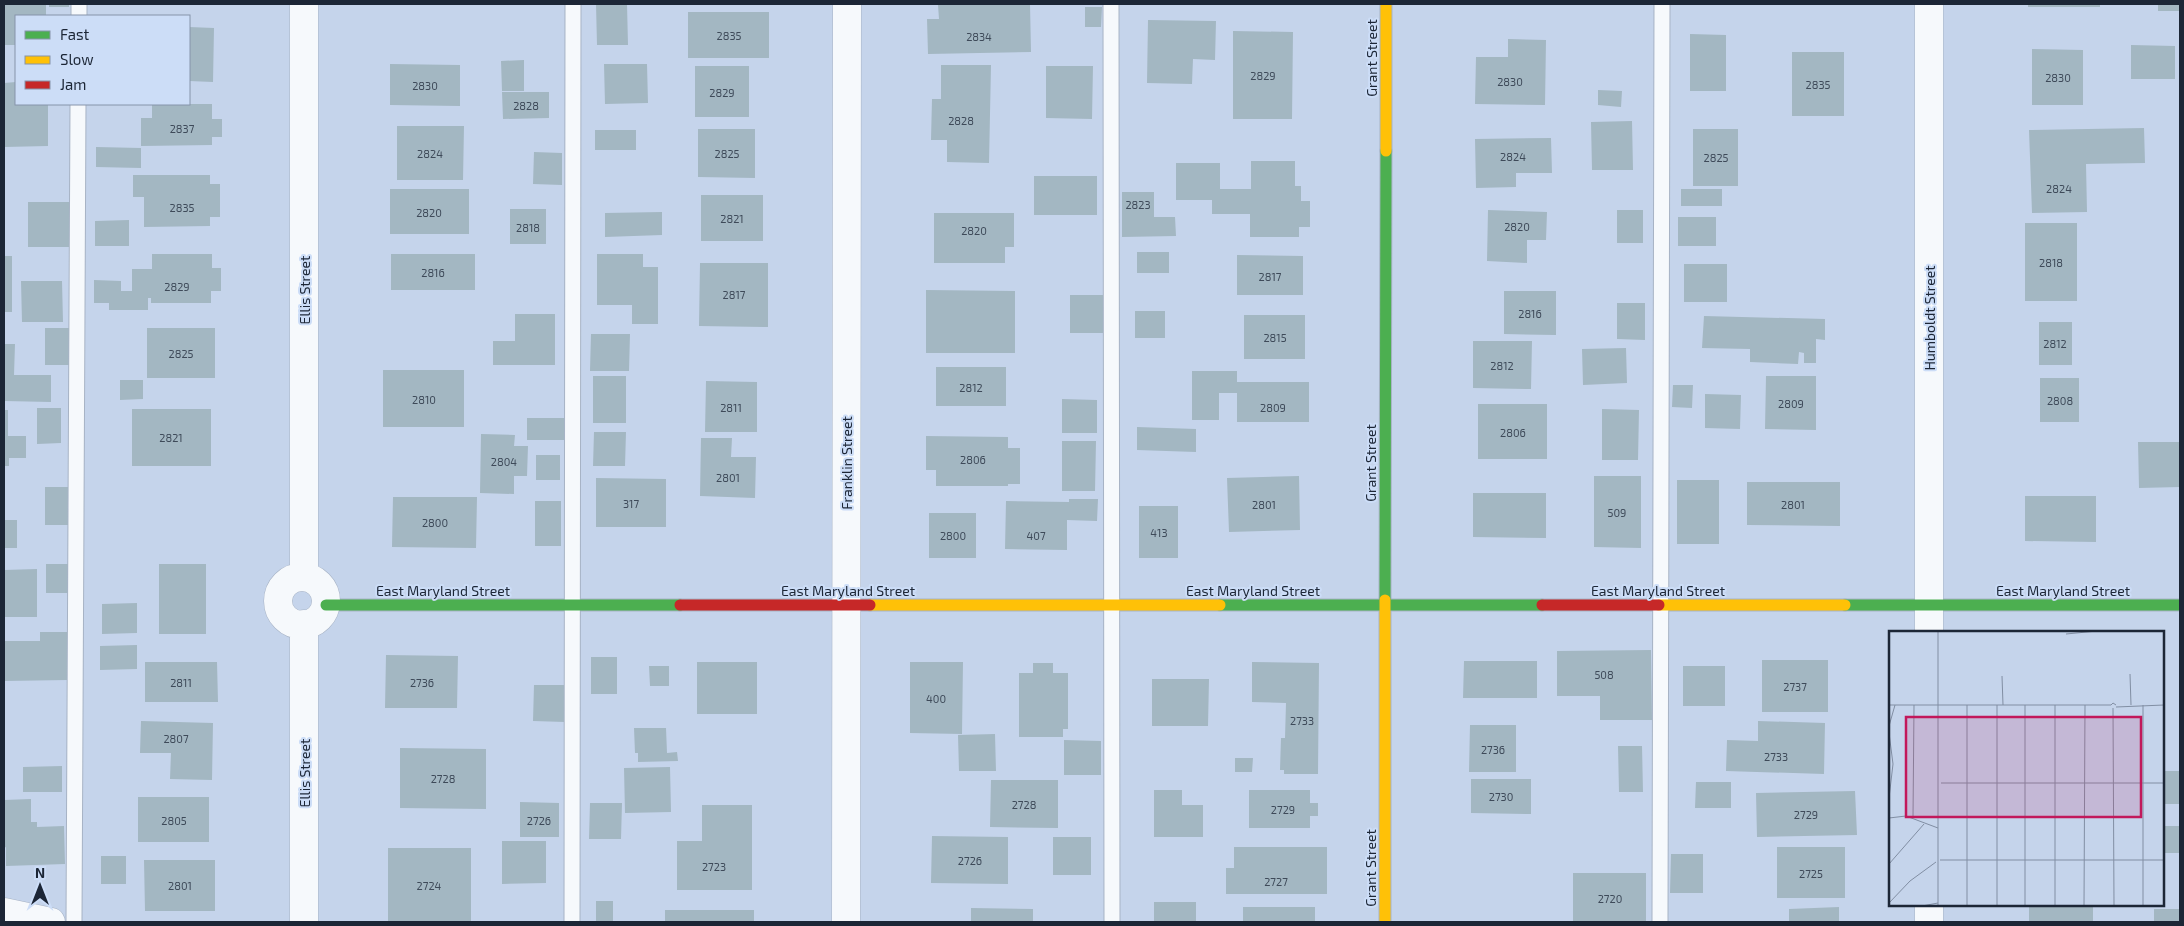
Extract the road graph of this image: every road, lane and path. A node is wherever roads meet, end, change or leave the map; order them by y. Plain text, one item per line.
1 (304, 4) edge
2 (574, 4) edge
3 (847, 4) edge
4 (1111, 4) edge
5 (1386, 4) edge
6 (1662, 4) edge
7 (1929, 4) edge
8 (78, 105) edge
9 (304, 577) junction
10 (326, 605) junction
11 (573, 605) junction
12 (846, 605) junction
13 (1112, 605) junction
14 (1385, 605) junction
15 (1660, 605) junction
16 (1929, 605) junction
17 (2180, 605) edge
18 (304, 624) junction
19 (1929, 631) edge
20 (1929, 906) edge
21 (4, 912) edge
22 (50, 922) edge
23 (74, 922) edge
24 (304, 922) edge
25 (572, 922) edge
26 (846, 922) edge
27 (1112, 922) edge
28 (1385, 922) edge
29 (1660, 922) edge
30 (1929, 922) edge

1 - 9 street, Ellis Street
2 - 11 lane
3 - 12 street, Franklin Street
4 - 13 lane
5 - 14 street, Grant Street
6 - 15 lane
7 - 16 street, Humboldt Street
8 - 23 lane
9 - 10 street
9 - 18 street
10 - 11 street, East Maryland Street
10 - 18 street
11 - 12 street, East Maryland Street
11 - 25 lane
12 - 13 street, East Maryland Street
12 - 26 street, Franklin Street
13 - 14 street, East Maryland Street
13 - 27 lane
14 - 15 street, East Maryland Street
14 - 28 street, Grant Street
15 - 16 street, East Maryland Street
15 - 29 lane
16 - 17 street, East Maryland Street
16 - 19 street, Humboldt Street
18 - 24 street, Ellis Street
20 - 30 street
21 - 22 street

